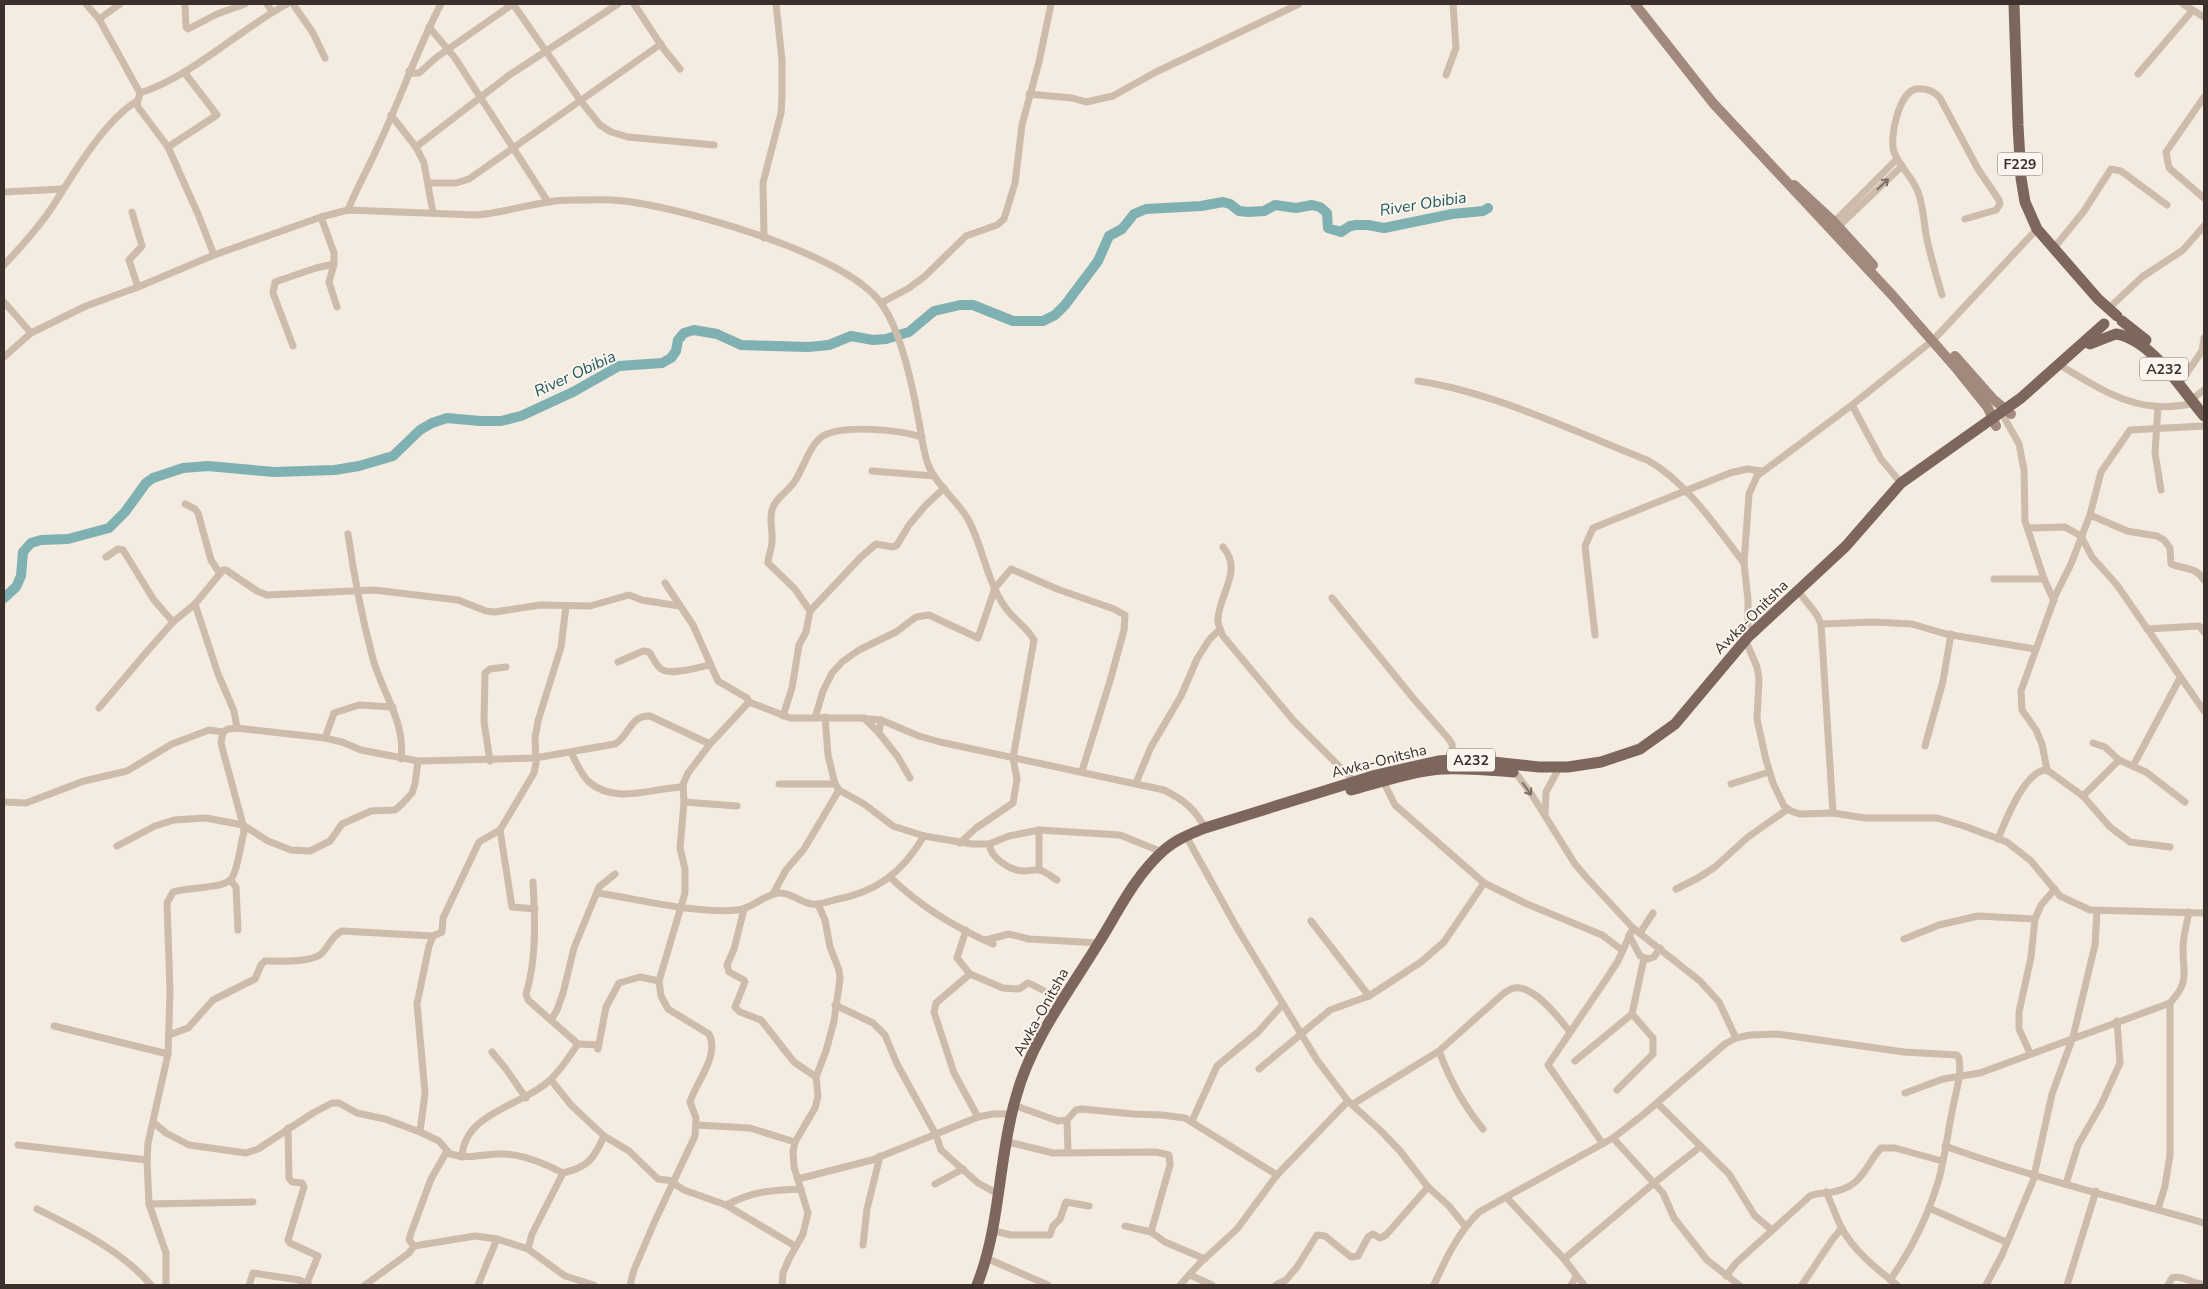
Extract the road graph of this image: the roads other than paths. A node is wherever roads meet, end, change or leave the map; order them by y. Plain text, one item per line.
1 (86, 4) edge
2 (120, 4) edge
3 (184, 4) edge
4 (244, 4) edge
5 (267, 4) edge
6 (288, 4) edge
7 (293, 4) edge
8 (441, 4) edge
9 (513, 4) edge
10 (618, 4) edge
11 (634, 4) edge
12 (776, 4) edge
13 (1052, 4) edge
14 (1299, 4) edge
15 (1454, 4) edge
16 (1636, 4) edge
17 (2014, 4) edge
18 (2183, 4) edge
19 (2192, 10) junction
20 (272, 12) junction
21 (2204, 17) edge
22 (99, 19) junction
23 (429, 27) junction
24 (661, 44) junction
25 (447, 50) junction
26 (548, 52) junction
27 (325, 58) dead end
28 (680, 69) dead end
29 (409, 71) junction
30 (184, 72) junction
31 (2138, 74) dead end
32 (1446, 75) dead end
33 (140, 93) junction
34 (1029, 94) junction
35 (479, 97) junction
36 (2204, 97) edge
37 (580, 100) junction
38 (138, 101) junction
39 (391, 115) junction
40 (714, 145) dead end
41 (513, 146) junction
42 (168, 147) junction
43 (416, 148) junction
44 (1898, 159) junction
45 (1902, 166) junction
46 (1775, 171) junction
47 (429, 183) junction
48 (63, 189) junction
49 (4, 192) edge
50 (2204, 198) edge
51 (548, 202) junction
52 (2167, 205) dead end
53 (348, 210) junction
54 (132, 212) dead end
55 (432, 213) junction
56 (321, 217) junction
57 (1965, 219) dead end
58 (1836, 225) junction
59 (2204, 226) edge
60 (2037, 229) junction
61 (764, 238) junction
62 (2054, 248) junction
63 (214, 255) junction
64 (334, 264) junction
65 (4, 265) edge
66 (138, 287) junction
67 (1942, 295) dead end
68 (2098, 299) junction
69 (4, 302) edge
70 (881, 303) junction
71 (337, 307) dead end
72 (2116, 315) junction
73 (2104, 323) junction
74 (31, 333) junction
75 (2114, 334) junction
76 (2204, 338) edge
77 (1934, 339) junction
78 (292, 346) dead end
79 (4, 357) edge
80 (2063, 367) junction
81 (2182, 380) junction
82 (1418, 381) dead end
83 (2200, 398) edge
84 (1852, 405) junction
85 (2158, 407) junction
86 (2204, 416) edge
87 (2002, 418) junction
88 (2204, 426) edge
89 (2158, 430) junction
90 (922, 437) junction
91 (872, 471) dead end
92 (1762, 471) junction
93 (934, 476) junction
94 (1901, 483) junction
95 (944, 488) junction
96 (2161, 490) dead end
97 (1684, 491) junction
98 (185, 504) dead end
99 (2090, 515) junction
100 (2028, 528) junction
101 (348, 534) dead end
102 (2081, 536) junction
103 (1223, 547) dead end
104 (106, 557) dead end
105 (1744, 563) junction
106 (220, 574) junction
107 (1994, 579) dead end
108 (2044, 579) junction
109 (2204, 580) edge
110 (665, 583) dead end
111 (995, 588) junction
112 (356, 590) junction
113 (1802, 596) junction
114 (1332, 598) dead end
115 (2054, 601) junction
116 (195, 604) junction
117 (566, 606) junction
118 (679, 606) junction
119 (810, 612) junction
120 (173, 622) junction
121 (1822, 624) junction
122 (1220, 629) junction
123 (2148, 629) junction
124 (2204, 632) edge
125 (1951, 634) junction
126 (1594, 635) dead end
127 (1748, 641) junction
128 (2035, 649) junction
129 (618, 662) dead end
130 (710, 665) junction
131 (506, 667) dead end
132 (2180, 678) junction
133 (749, 702) junction
134 (393, 707) junction
135 (99, 708) dead end
136 (2204, 711) edge
137 (783, 716) junction
138 (815, 718) junction
139 (825, 718) junction
140 (864, 718) junction
141 (881, 720) junction
142 (237, 728) junction
143 (223, 732) junction
144 (879, 734) junction
145 (325, 738) junction
146 (2093, 743) dead end
147 (710, 744) junction
148 (1924, 746) dead end
149 (571, 752) junction
150 (535, 758) junction
151 (1013, 758) junction
152 (401, 759) junction
153 (490, 760) junction
154 (1454, 760) junction
155 (2119, 760) junction
156 (418, 761) junction
157 (2134, 766) junction
158 (1512, 768) junction
159 (2047, 770) junction
160 (1082, 771) junction
161 (1556, 771) junction
162 (1769, 772) junction
163 (910, 778) dead end
164 (1382, 781) junction
165 (1354, 782) junction
166 (1136, 783) junction
167 (779, 784) dead end
168 (1731, 784) dead end
169 (683, 787) junction
170 (837, 787) junction
171 (2083, 796) junction
172 (4, 802) edge
173 (684, 802) junction
174 (2185, 802) dead end
175 (737, 806) dead end
176 (1788, 809) junction
177 (1833, 814) junction
178 (1545, 815) junction
179 (243, 825) junction
180 (1205, 828) junction
181 (500, 830) junction
182 (1039, 830) junction
183 (924, 836) junction
184 (1187, 839) junction
185 (1998, 839) junction
186 (960, 843) junction
187 (989, 844) junction
188 (117, 846) dead end
189 (2170, 847) dead end
190 (1162, 852) junction
191 (1039, 870) junction
192 (615, 874) dead end
193 (890, 878) junction
194 (230, 880) junction
195 (1057, 880) dead end
196 (533, 882) dead end
197 (1484, 883) junction
198 (1676, 888) dead end
199 (2055, 889) junction
200 (597, 893) junction
201 (773, 894) junction
202 (818, 904) junction
203 (683, 906) junction
204 (535, 909) junction
205 (744, 909) junction
206 (2097, 911) junction
207 (2190, 912) junction
208 (1653, 913) dead end
209 (2204, 913) edge
210 (1311, 920) dead end
211 (2034, 920) junction
212 (1632, 928) junction
213 (238, 930) dead end
214 (966, 930) junction
215 (1640, 933) junction
216 (433, 936) junction
217 (1628, 936) junction
218 (1904, 940) dead end
219 (1099, 943) junction
220 (1660, 948) junction
221 (1622, 950) junction
222 (1644, 958) junction
223 (970, 974) junction
224 (659, 981) junction
225 (1369, 996) junction
226 (1062, 1000) junction
227 (2170, 1003) junction
228 (1283, 1004) junction
229 (835, 1005) junction
230 (1632, 1014) junction
231 (551, 1020) junction
232 (2117, 1021) junction
233 (54, 1026) dead end
234 (1570, 1032) junction
235 (169, 1035) junction
236 (1301, 1036) junction
237 (2073, 1037) junction
238 (1736, 1038) junction
239 (578, 1044) junction
240 (1439, 1050) junction
241 (492, 1052) dead end
242 (168, 1054) junction
243 (2030, 1054) junction
244 (1575, 1061) dead end
245 (1259, 1069) dead end
246 (1960, 1076) junction
247 (816, 1078) junction
248 (551, 1080) junction
249 (1617, 1090) dead end
250 (1905, 1093) dead end
251 (526, 1098) junction
252 (1350, 1102) junction
253 (1657, 1103) junction
254 (1015, 1111) junction
255 (978, 1117) junction
256 (1066, 1120) junction
257 (1192, 1121) junction
258 (153, 1122) junction
259 (697, 1125) junction
260 (288, 1128) junction
261 (1483, 1129) dead end
262 (420, 1132) junction
263 (936, 1135) junction
264 (604, 1136) junction
265 (1613, 1138) junction
266 (795, 1142) junction
267 (1012, 1143) junction
268 (1603, 1144) junction
269 (18, 1145) dead end
270 (1945, 1146) junction
271 (1700, 1147) junction
272 (447, 1151) junction
273 (1068, 1152) junction
274 (462, 1156) junction
275 (880, 1156) junction
276 (147, 1160) junction
277 (1942, 1161) junction
278 (962, 1169) junction
279 (563, 1173) junction
280 (1277, 1175) junction
281 (2034, 1176) junction
282 (798, 1178) junction
283 (673, 1182) junction
284 (1654, 1183) junction
285 (935, 1184) dead end
286 (2066, 1184) junction
287 (1428, 1187) junction
288 (801, 1189) junction
289 (2096, 1191) junction
290 (1826, 1192) junction
291 (998, 1194) junction
292 (1506, 1198) junction
293 (253, 1202) dead end
294 (149, 1204) junction
295 (726, 1205) junction
296 (1089, 1206) dead end
297 (1929, 1208) junction
298 (37, 1209) dead end
299 (2158, 1209) junction
300 (2204, 1222) edge
301 (1125, 1226) dead end
302 (1465, 1226) junction
303 (1842, 1228) junction
304 (1772, 1230) junction
305 (998, 1232) junction
306 (1151, 1232) junction
307 (496, 1239) junction
308 (2006, 1242) junction
309 (863, 1245) dead end
310 (414, 1246) junction
311 (795, 1246) junction
312 (528, 1249) junction
313 (989, 1259) junction
314 (1205, 1259) junction
315 (1564, 1259) junction
316 (1190, 1275) junction
317 (1726, 1276) junction
318 (1576, 1277) junction
319 (1890, 1280) junction
320 (308, 1284) edge
321 (2204, 1284) edge
322 (151, 1285) edge
323 (166, 1285) edge
324 (249, 1285) edge
325 (366, 1285) edge
326 (478, 1285) edge
327 (594, 1285) edge
328 (630, 1285) edge
329 (782, 1285) edge
330 (976, 1285) edge
331 (983, 1285) edge
332 (1048, 1285) edge
333 (1180, 1285) edge
334 (1212, 1285) edge
335 (1276, 1285) edge
336 (1434, 1285) edge
337 (1571, 1285) edge
338 (1584, 1285) edge
339 (1739, 1285) edge
340 (1803, 1285) edge
341 (1898, 1285) edge
342 (1986, 1285) edge
343 (2067, 1285) edge
344 (2168, 1285) edge

1 - 22 street
2 - 22 street
3 - 4 street
5 - 20 street
6 - 20 street
7 - 27 street
8 - 23 street
9 - 25 street
9 - 26 street
10 - 26 street
11 - 24 street
12 - 61 street
13 - 34 street
14 - 34 street
15 - 32 street
16 - 46 main road
17 - 60 main road, F229
18 - 19 street
19 - 21 street
19 - 31 street
20 - 30 street
22 - 33 street
23 - 25 street
23 - 29 street
24 - 28 street
24 - 37 street
25 - 29 street
25 - 35 street
26 - 35 street
26 - 37 street
29 - 39 street
30 - 33 street
30 - 42 street
33 - 38 street
34 - 70 street
35 - 41 street
35 - 43 street
36 - 50 street
37 - 40 street
37 - 41 street
38 - 42 street
38 - 48 street
39 - 43 street
39 - 53 street
41 - 47 street
41 - 51 street
42 - 63 street
43 - 47 street
44 - 45 street
44 - 57 street
44 - 58 street
58 -> 45 street
45 - 67 street
46 - 58 main road
46 - 77 main road
47 - 55 street
48 - 49 street
48 - 65 street
51 - 55 street
51 - 61 street
52 - 62 street
53 - 55 street
53 - 56 street
54 - 66 street
56 - 63 street
56 - 64 street
58 - 77 main road
59 - 72 street
60 - 62 main road, F229
60 - 77 street
61 - 70 street
62 - 68 main road, F229
63 - 66 street
64 - 71 street
64 - 78 street
66 - 74 street
68 - 72 main road, F229
68 - 73 main road, F229
69 - 74 street
70 - 90 street
72 - 73 main road
72 - 75 main road
72 - 81 main road, A232
73 - 75 main road
73 - 87 main road, Awka-Onitsha / A232
74 - 79 street
75 - 80 main road, Awka-Onitsha / A232
75 - 83 main road, A232
76 - 81 street
77 - 84 street
77 - 87 main road
80 - 85 street
80 - 87 main road, Awka-Onitsha / A232
81 - 83 main road, A232
82 - 97 street
83 - 85 street
83 - 86 main road, A232
84 - 92 street
84 - 94 street
85 - 89 street
87 - 94 main road, Awka-Onitsha / A232
87 - 100 street
87 - 113 main road, Awka-Onitsha / A232
88 - 89 street
89 - 96 street
89 - 99 street
90 - 93 street
90 - 119 street
91 - 93 street
92 - 97 street
92 - 105 street
93 - 95 street
94 - 127 main road, Awka-Onitsha / A232
95 - 111 street
95 - 119 street
97 - 105 street
97 - 126 street
98 - 106 street
99 - 102 street
99 - 109 street
100 - 102 street
100 - 108 street
101 - 112 street
102 - 115 street
102 - 123 street
103 - 122 street
104 - 120 street
105 - 127 street
106 - 112 street
106 - 116 street
107 - 108 street
108 - 115 street
110 - 118 street
111 - 138 street
111 - 151 street
111 - 160 street
112 - 117 street
112 - 134 street
113 - 121 street
113 - 127 main road, Awka-Onitsha / A232
114 - 154 street
115 - 128 street
116 - 120 street
116 - 142 street
117 - 118 street
117 - 150 street
118 - 130 street
119 - 137 street
120 - 135 street
121 - 125 street
121 - 177 street
122 - 165 street
122 - 166 street
123 - 124 street
123 - 132 street
125 - 128 street
125 - 148 street
127 - 161 main road, Awka-Onitsha / A232
127 - 162 street
128 - 159 street
129 - 130 street
130 - 133 street
131 - 153 street
132 - 136 street
132 - 157 street
133 - 137 street
133 - 147 street
134 - 145 street
134 - 152 street
137 - 138 street
138 - 139 street
139 - 140 street
139 - 170 street
140 - 141 street
140 - 144 street
141 - 144 street
141 - 151 street
142 - 143 street
142 - 145 street
143 - 172 street
143 - 179 street
144 - 163 street
145 - 152 street
146 - 155 street
147 - 149 street
147 - 169 street
149 - 150 street
149 - 169 street
150 - 153 street
150 - 181 street
151 - 160 street
151 - 186 street
152 - 156 street
153 - 156 street
154 - 158 main road, Awka-Onitsha / A232
154 - 165 main road, Awka-Onitsha / A232
155 - 157 street
155 - 171 street
156 - 179 street
157 - 174 street
158 - 161 main road, Awka-Onitsha / A232
158 - 164 main road, Awka-Onitsha / A232
158 -> 178 street
159 - 171 street
159 - 185 street
160 - 166 street
161 - 178 street
162 - 168 street
162 - 176 street
164 - 184 main road, Awka-Onitsha / A232
164 - 197 street
165 - 180 main road, Awka-Onitsha / A232
166 - 180 street
167 - 170 street
169 - 173 street
170 - 183 street
170 - 201 street
171 - 189 street
173 - 175 street
173 - 203 street
176 - 177 street
176 - 198 street
177 - 185 street
178 - 212 street
179 - 188 street
179 - 194 street
180 - 184 main road, Awka-Onitsha / A232
181 - 204 street
181 - 216 street
182 - 187 street
182 - 190 street
182 - 191 street
183 - 186 street
183 - 193 street
184 - 190 main road, Awka-Onitsha / A232
184 - 228 street
184 - 254 main road, Awka-Onitsha / A232
185 - 199 street
186 - 187 street
187 - 191 street
190 - 219 main road, Awka-Onitsha / A232
191 - 195 street
192 - 200 street
193 - 202 street
193 - 214 street
194 - 213 street
194 - 235 street
196 - 204 street
197 - 221 street
197 - 225 street
199 - 206 street
199 - 211 street
200 - 203 street
200 - 231 street
201 - 202 street
201 - 205 street
202 - 229 street
203 - 205 street
203 - 224 street
204 - 231 street
205 - 247 street
206 - 207 street
206 - 237 street
207 - 209 street
207 - 227 street
208 - 215 street
210 - 225 street
211 - 218 street
211 - 243 street
212 - 215 street
212 - 217 street
214 - 219 street
214 - 223 street
215 - 220 street
216 - 235 street
216 - 262 street
217 - 221 street
217 - 222 street
219 - 226 main road, Awka-Onitsha / A232
220 - 222 street
220 - 238 street
221 - 234 street
222 - 230 street
223 - 226 street
223 - 255 street
224 - 239 street
224 - 259 street
225 - 236 street
226 - 254 main road, Awka-Onitsha / A232
227 - 232 street
227 - 299 street
228 - 236 street
228 - 257 street
229 - 247 street
229 - 263 street
230 - 244 street
230 - 249 street
231 - 239 street
232 - 237 street
232 - 286 street
233 - 242 street
234 - 240 street
234 - 268 street
235 - 242 street
236 - 245 street
236 - 252 street
237 - 243 street
237 - 281 street
238 - 246 street
238 - 253 street
239 - 248 street
240 - 252 street
240 - 261 street
241 - 251 street
242 - 258 street
243 - 246 street
246 - 250 street
246 - 270 street
247 - 266 street
248 - 251 street
248 - 264 street
251 - 274 street
252 - 280 street
252 - 287 street
253 - 265 street
253 - 271 street
254 - 255 street
254 - 256 street
254 - 267 main road, Awka-Onitsha / A232
254 - 291 main road, Awka-Onitsha / A232
255 - 263 street
256 - 257 street
256 - 273 street
257 - 280 street
258 - 260 street
258 - 276 street
259 - 266 street
259 - 283 street
260 - 262 street
260 - 320 street
262 - 272 street
263 - 275 street
263 - 278 street
264 - 279 street
264 - 283 street
265 - 268 street
265 - 284 street
266 - 282 street
267 - 273 street
267 - 305 main road, Awka-Onitsha / A232
268 - 292 street
269 - 276 street
270 - 277 street
270 - 281 street
271 - 284 street
271 - 304 street
272 - 274 street
272 - 310 street
273 - 306 street
274 - 279 street
275 - 282 street
275 - 309 street
276 - 294 street
277 - 290 street
277 - 297 street
278 - 285 street
278 - 291 street
279 - 312 street
280 - 314 street
281 - 286 street
281 - 308 street
282 - 288 street
283 - 295 street
283 - 328 street
284 - 315 street
284 - 317 street
286 - 289 street
287 - 302 street
287 - 335 street
288 - 295 street
288 - 311 street
289 - 299 street
289 - 343 street
290 - 303 street
290 - 304 street
291 - 313 main road, Awka-Onitsha / A232
292 - 302 street
292 - 315 street
293 - 294 street
294 - 323 street
295 - 311 street
296 - 305 street
297 - 308 street
297 - 319 street
298 - 322 street
299 - 300 street
301 - 306 street
302 - 336 street
303 - 319 street
303 - 340 street
304 - 317 street
305 - 313 main road, Awka-Onitsha / A232
306 - 314 street
307 - 310 street
307 - 312 street
307 - 326 street
308 - 342 street
310 - 325 street
311 - 329 street
312 - 327 street
313 - 330 main road, Awka-Onitsha / A232
313 - 331 main road, Awka-Onitsha / A232
313 - 332 street
314 - 316 street
315 - 318 street
316 - 333 street
316 - 334 street
317 - 339 street
318 - 337 street
318 - 338 street
319 - 341 street
320 - 324 street
321 - 344 street

